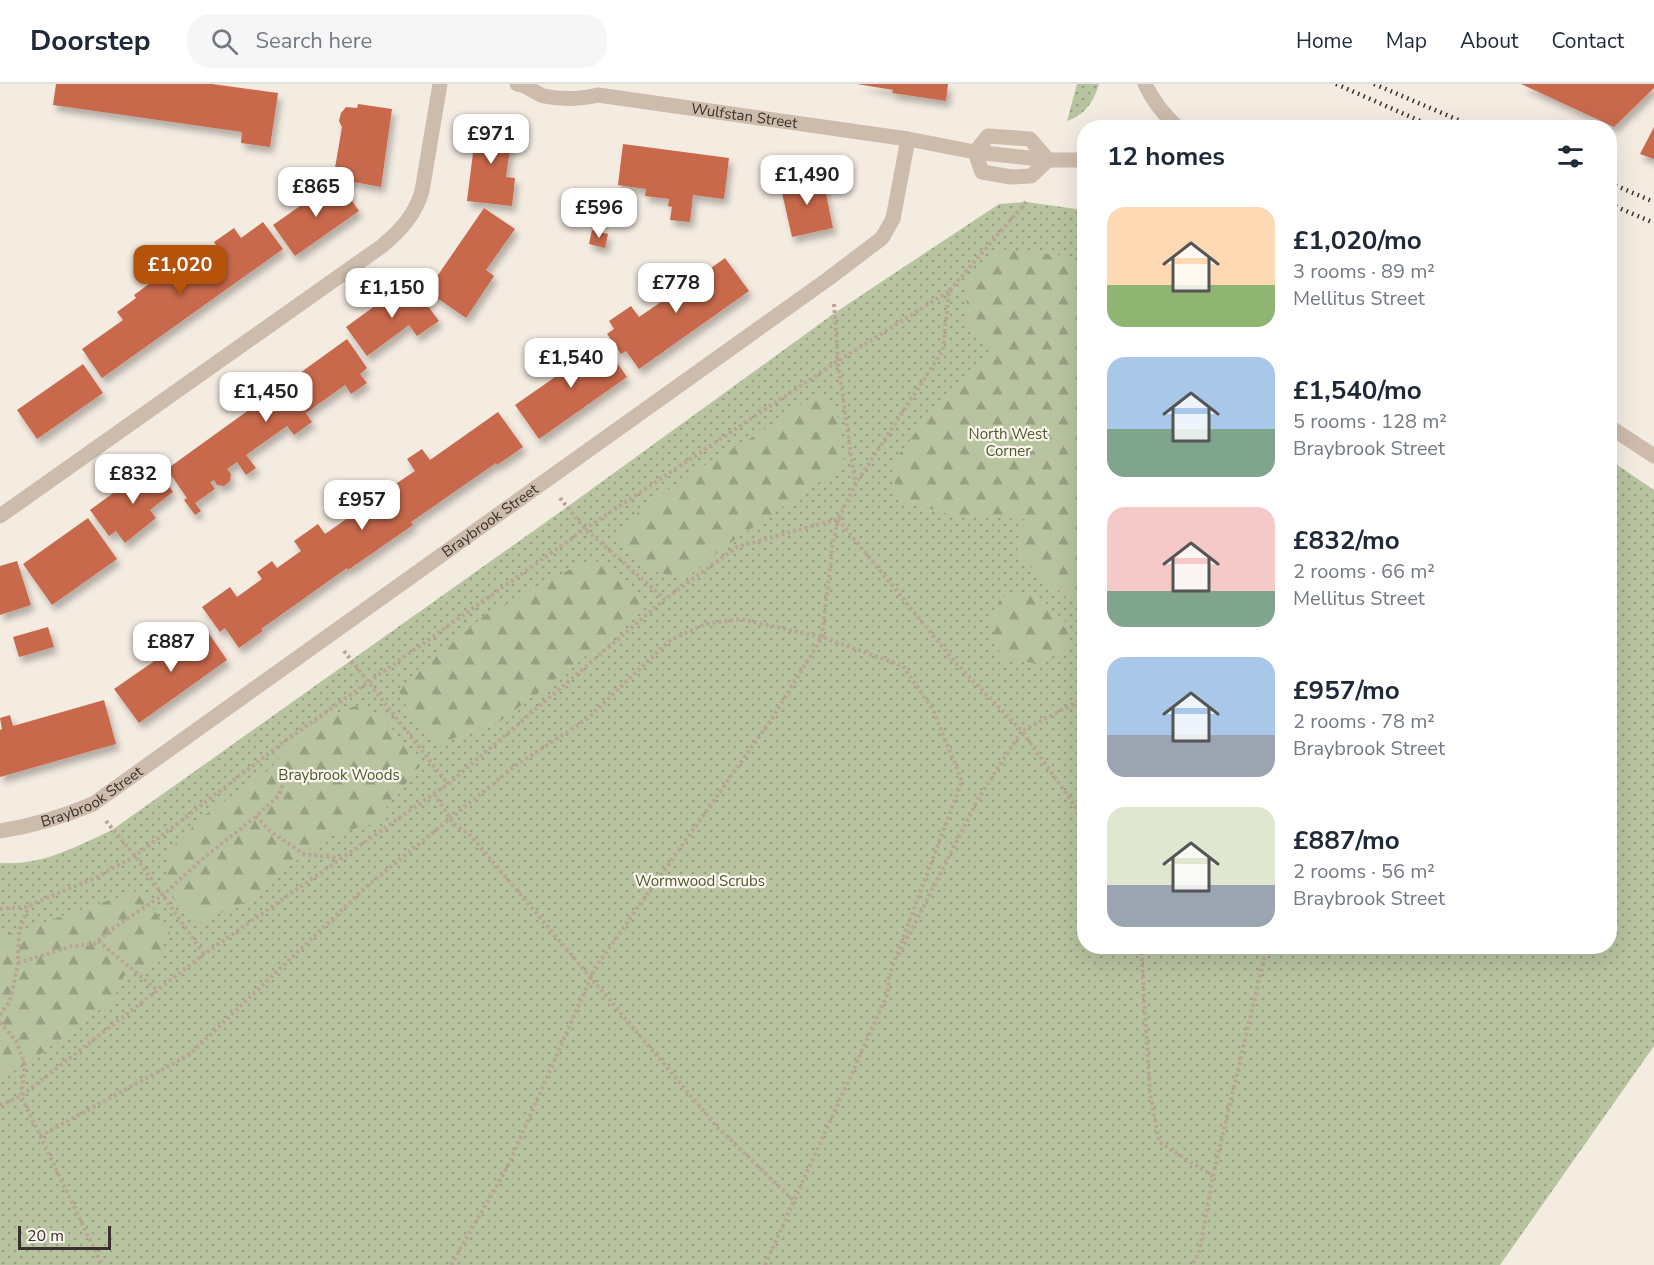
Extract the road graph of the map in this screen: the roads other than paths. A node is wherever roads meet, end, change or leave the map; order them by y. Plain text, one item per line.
1 (440, 84) edge
2 (517, 84) edge
3 (1145, 84) edge
4 (1169, 120) edge
5 (908, 139) junction
6 (975, 152) junction
7 (1048, 160) junction
8 (1077, 160) edge
9 (1617, 432) edge
10 (1654, 456) edge
11 (0, 516) edge
12 (0, 831) edge

1 - 11 street
2 - 5 street, Wulfstan Street
3 - 4 street
5 - 6 street, Wulfstan Street
5 - 12 street, Braybrook Street
6 - 7 street
6 - 7 street
7 - 8 street
9 - 10 street

